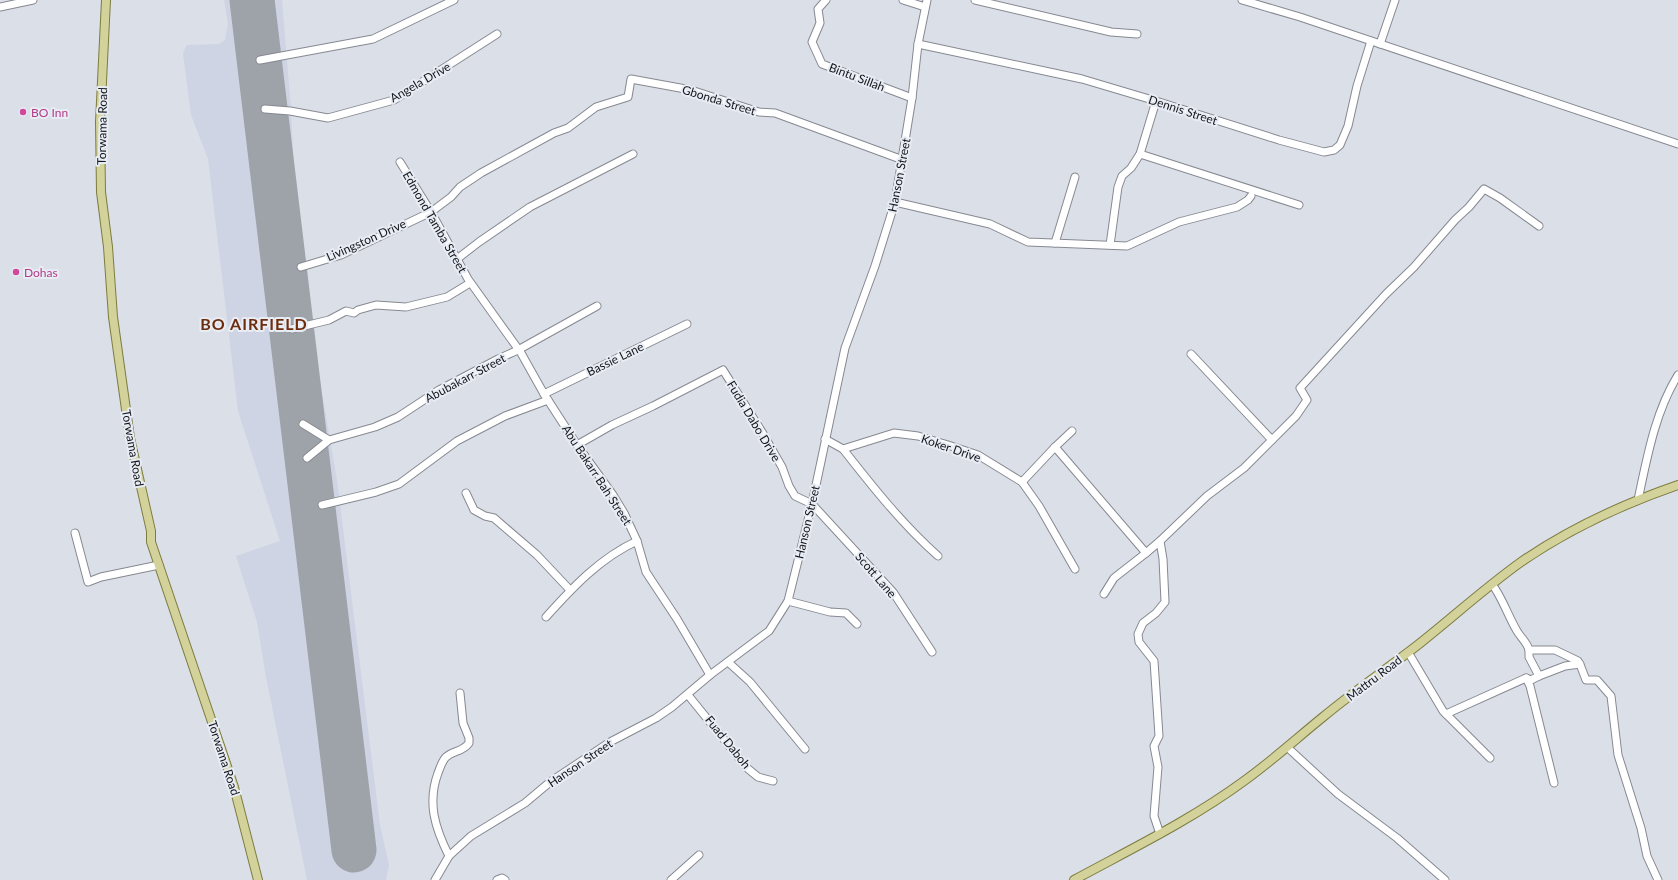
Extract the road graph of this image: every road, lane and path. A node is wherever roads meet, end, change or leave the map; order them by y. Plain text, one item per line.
1 (33, 0) edge
2 (106, 0) edge
3 (454, 0) edge
4 (826, 0) edge
5 (903, 0) edge
6 (975, 0) edge
7 (1242, 0) edge
8 (1395, 0) edge
9 (926, 4) edge
10 (0, 7) edge
11 (498, 34) dead end
12 (1137, 34) dead end
13 (1371, 41) junction
14 (918, 44) junction
15 (1380, 44) junction
16 (260, 60) dead end
17 (912, 98) junction
18 (1156, 101) junction
19 (266, 109) dead end
20 (1678, 144) edge
21 (633, 154) dead end
22 (1140, 154) junction
23 (902, 160) junction
24 (400, 162) dead end
25 (1075, 177) dead end
26 (1251, 196) dead end
27 (895, 202) junction
28 (1300, 205) dead end
29 (431, 212) junction
30 (1539, 226) dead end
31 (1055, 243) junction
32 (1110, 245) junction
33 (457, 259) junction
34 (301, 267) dead end
35 (470, 283) junction
36 (597, 306) dead end
37 (687, 324) dead end
38 (292, 329) dead end
39 (518, 350) junction
40 (1191, 354) dead end
41 (1678, 375) edge
42 (546, 397) junction
43 (303, 424) dead end
44 (1072, 431) dead end
45 (825, 439) junction
46 (329, 440) junction
47 (1272, 440) junction
48 (577, 445) junction
49 (1055, 447) junction
50 (843, 449) junction
51 (307, 458) dead end
52 (1022, 482) junction
53 (1677, 487) edge
54 (466, 492) dead end
55 (1638, 500) junction
56 (812, 504) junction
57 (322, 505) dead end
58 (75, 533) dead end
59 (637, 541) junction
60 (1160, 541) junction
61 (1146, 553) junction
62 (938, 556) dead end
63 (159, 565) junction
64 (1075, 570) dead end
65 (1492, 584) junction
66 (570, 590) junction
67 (1104, 594) dead end
68 (788, 601) junction
69 (546, 617) dead end
70 (857, 624) dead end
71 (1529, 650) junction
72 (932, 652) dead end
73 (1408, 652) junction
74 (728, 662) junction
75 (1580, 664) junction
76 (710, 675) junction
77 (1539, 676) junction
78 (1526, 678) junction
79 (460, 693) dead end
80 (688, 695) junction
81 (1446, 714) junction
82 (1287, 747) junction
83 (805, 749) dead end
84 (1490, 758) dead end
85 (773, 781) dead end
86 (1554, 783) dead end
87 (1160, 834) junction
88 (699, 855) dead end
89 (449, 856) junction
90 (258, 880) edge
91 (435, 880) edge
92 (497, 880) edge
93 (505, 880) edge
94 (671, 880) edge
95 (1074, 880) edge
96 (1445, 880) edge
97 (1658, 880) edge

1 - 10 street
2 - 63 main road, Torwama Road
3 - 16 street
4 - 17 street, Bintu Sillah
5 - 9 street
6 - 12 street
7 - 13 street
8 - 15 street
9 - 14 street, Hanson Street
11 - 19 street, Angela Drive
13 - 15 street
13 - 18 street, Dennis Street
14 - 17 street, Hanson Street
14 - 18 street, Dennis Street
15 - 20 street
17 - 23 street, Hanson Street
18 - 22 street
21 - 33 street
22 - 28 street
22 - 32 street
23 - 27 street, Hanson Street
23 - 29 street, Gbonda Street
24 - 29 street, Edmond Tamba Street
25 - 31 street
26 - 32 street
27 - 31 street
27 - 45 street, Hanson Street
29 - 33 street, Edmond Tamba Street
29 - 34 street, Livingston Drive
30 - 47 street
31 - 32 street
33 - 35 street, Edmond Tamba Street
35 - 38 street
35 - 39 street, Abu Bakarr Bah Street
36 - 39 street, Abubakarr Street
37 - 42 street, Bassie Lane
39 - 42 street, Abu Bakarr Bah Street
39 - 46 street, Abubakarr Street
40 - 47 street
41 - 55 street
42 - 48 street, Abu Bakarr Bah Street
42 - 57 street, Bassie Lane
43 - 46 street
44 - 49 street
45 - 50 street
45 - 56 street, Hanson Street
46 - 51 street
47 - 60 street
48 - 56 street, Fudia Dabo Drive
48 - 59 street, Abu Bakarr Bah Street
49 - 52 street
49 - 61 street
50 - 52 street, Koker Drive
50 - 62 street
52 - 64 street, Koker Drive
53 - 55 main road, Mattru Road
54 - 66 street
55 - 65 main road, Mattru Road
56 - 68 street, Hanson Street
56 - 72 street, Scott Lane
58 - 63 street
59 - 66 street
59 - 76 street, Abu Bakarr Bah Street
60 - 61 street
60 - 87 street
61 - 67 street
63 - 90 main road, Torwama Road
65 - 71 street
65 - 73 main road, Mattru Road
66 - 69 street
68 - 70 street
68 - 74 street, Hanson Street
71 - 75 street
71 - 77 street
73 - 81 street
73 - 82 main road, Mattru Road
74 - 76 street, Hanson Street
74 - 83 street
75 - 77 street
75 - 97 street
76 - 80 street, Hanson Street
77 - 78 street
78 - 81 street
78 - 86 street
79 - 89 street
80 - 85 street, Fuad Daboh
80 - 89 street, Hanson Street
81 - 84 street
82 - 87 main road, Mattru Road
82 - 96 street
87 - 95 main road, Mattru Road
88 - 94 street
89 - 91 street, Hanson Street
92 - 93 street

